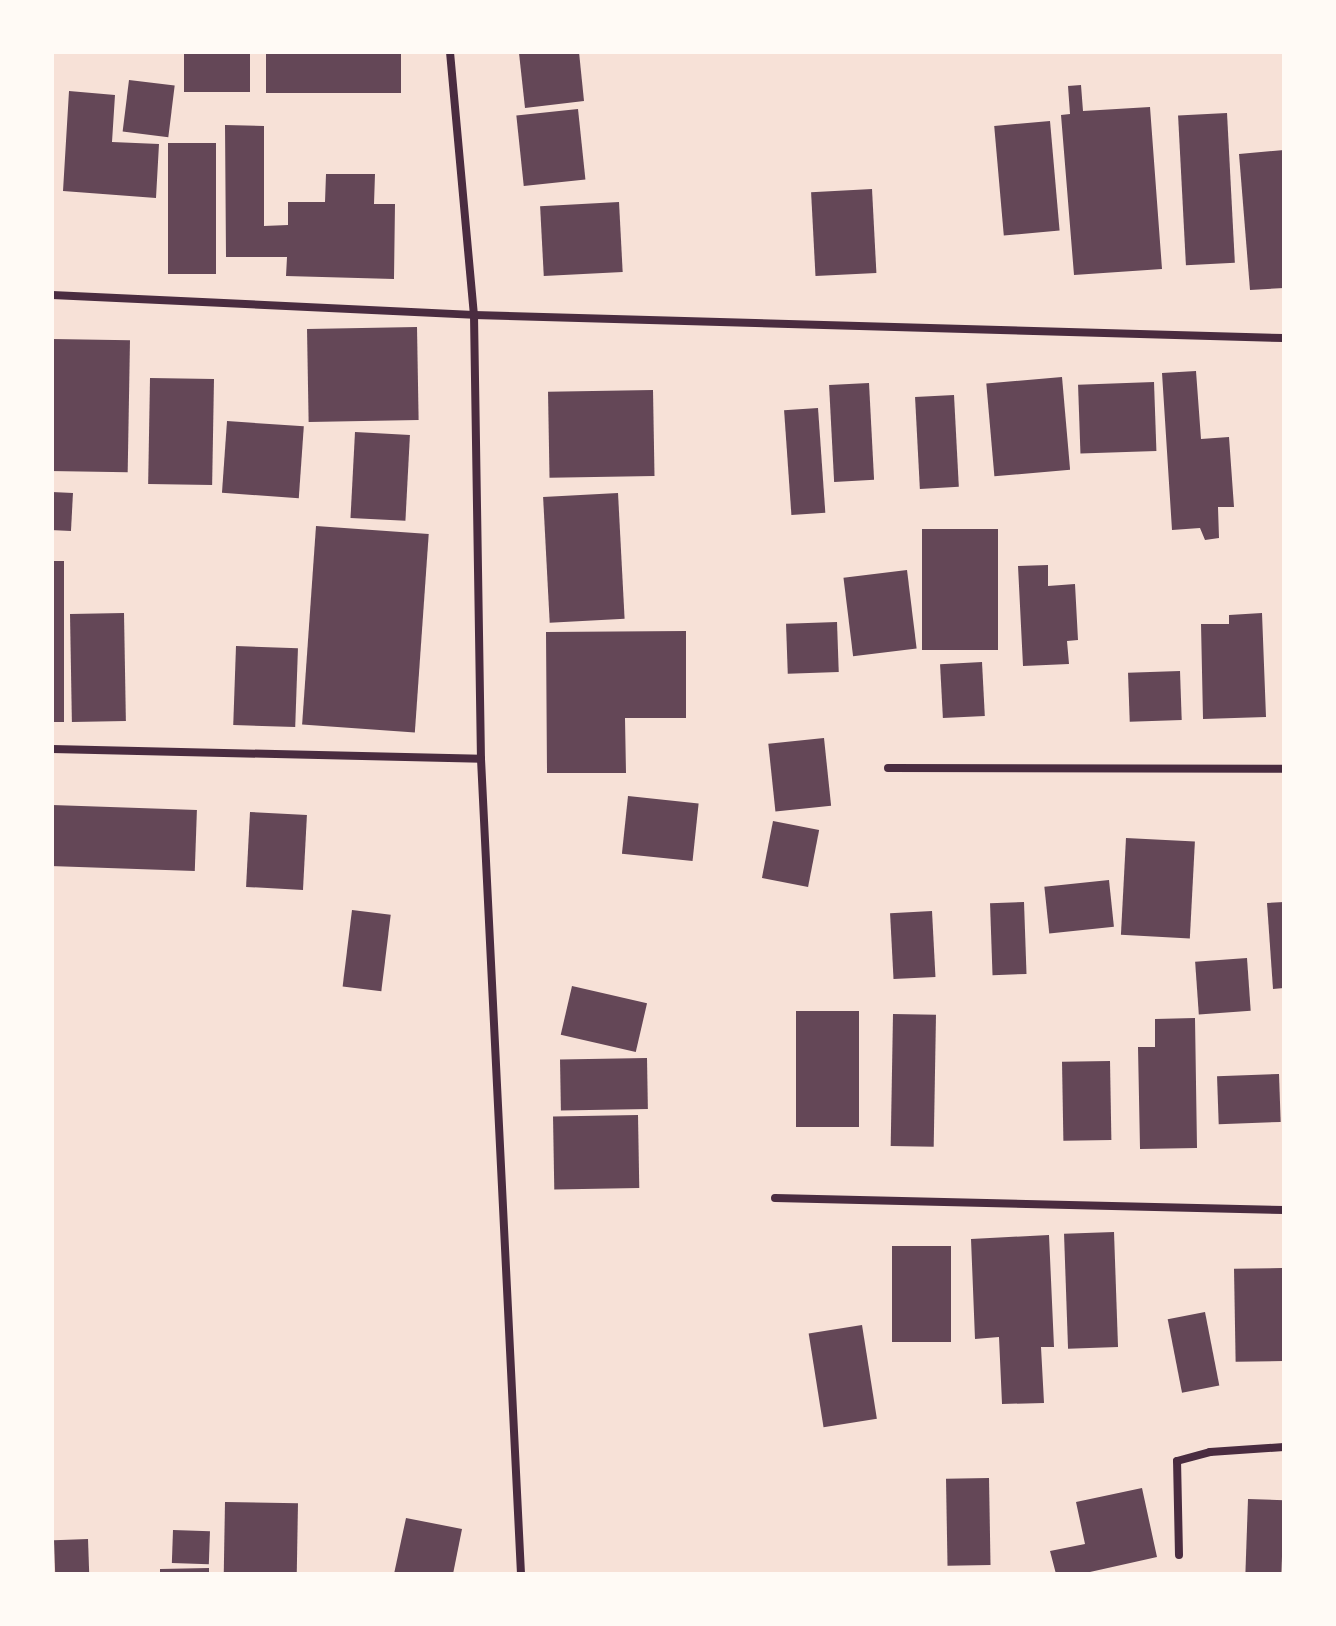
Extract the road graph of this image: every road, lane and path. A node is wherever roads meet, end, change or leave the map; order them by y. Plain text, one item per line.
1 (450, 52) edge
2 (52, 295) edge
3 (474, 315) junction
4 (1284, 338) edge
5 (52, 749) edge
6 (481, 759) junction
7 (888, 768) dead end
8 (1284, 769) edge
9 (775, 1198) dead end
10 (1284, 1210) edge
11 (1284, 1447) edge
12 (1179, 1555) dead end
13 (521, 1574) edge

1 - 3 street
2 - 3 street
3 - 4 street
3 - 6 street
5 - 6 street
6 - 13 street
7 - 8 street
9 - 10 street
11 - 12 street

